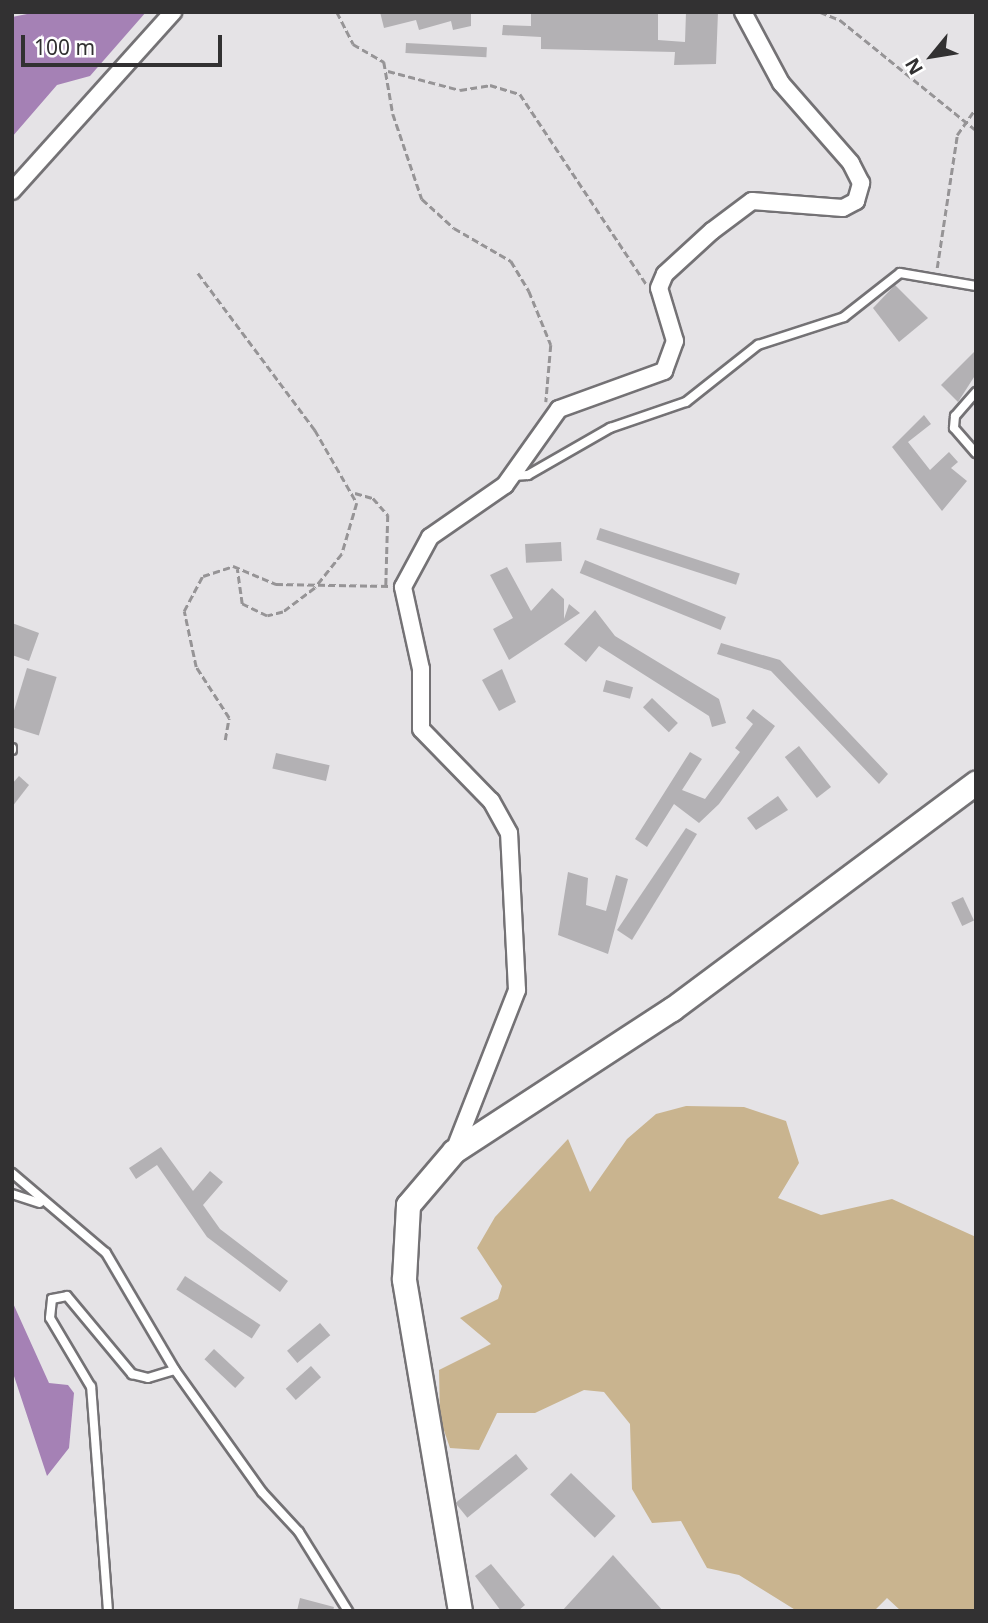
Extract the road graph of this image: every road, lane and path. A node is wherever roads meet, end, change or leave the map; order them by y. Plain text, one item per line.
1 (173, 12) edge
2 (337, 12) edge
3 (743, 12) edge
4 (820, 12) edge
5 (387, 71) junction
6 (976, 107) edge
7 (964, 122) junction
8 (976, 130) edge
9 (12, 191) edge
10 (198, 273) dead end
11 (933, 282) junction
12 (964, 286) junction
13 (976, 286) edge
14 (659, 288) junction
15 (976, 296) edge
16 (976, 391) edge
17 (551, 418) junction
18 (976, 453) edge
19 (513, 476) junction
20 (354, 493) junction
21 (237, 569) junction
22 (386, 585) junction
23 (316, 588) junction
24 (403, 591) junction
25 (225, 740) dead end
26 (976, 782) edge
27 (454, 1151) junction
28 (12, 1173) edge
29 (12, 1194) edge
30 (43, 1203) junction
31 (175, 1370) junction
32 (108, 1611) edge
33 (348, 1611) edge
34 (460, 1611) edge

1 - 9 street
2 - 5 path
3 - 14 street
4 - 7 path
5 - 14 path
5 - 17 path
6 - 7 path
7 - 8 path
7 - 11 path
10 - 20 path
11 - 12 lane
11 - 19 lane
12 - 13 lane
12 - 15 lane
14 - 17 street
16 - 18 lane
17 - 19 street
19 - 24 street
20 - 22 path
20 - 23 path
21 - 23 path
21 - 23 path
21 - 25 path
22 - 23 path
22 - 24 path
24 - 27 street
26 - 27 street
27 - 34 street
28 - 30 lane
29 - 30 lane
30 - 31 lane
31 - 32 lane
31 - 33 lane

